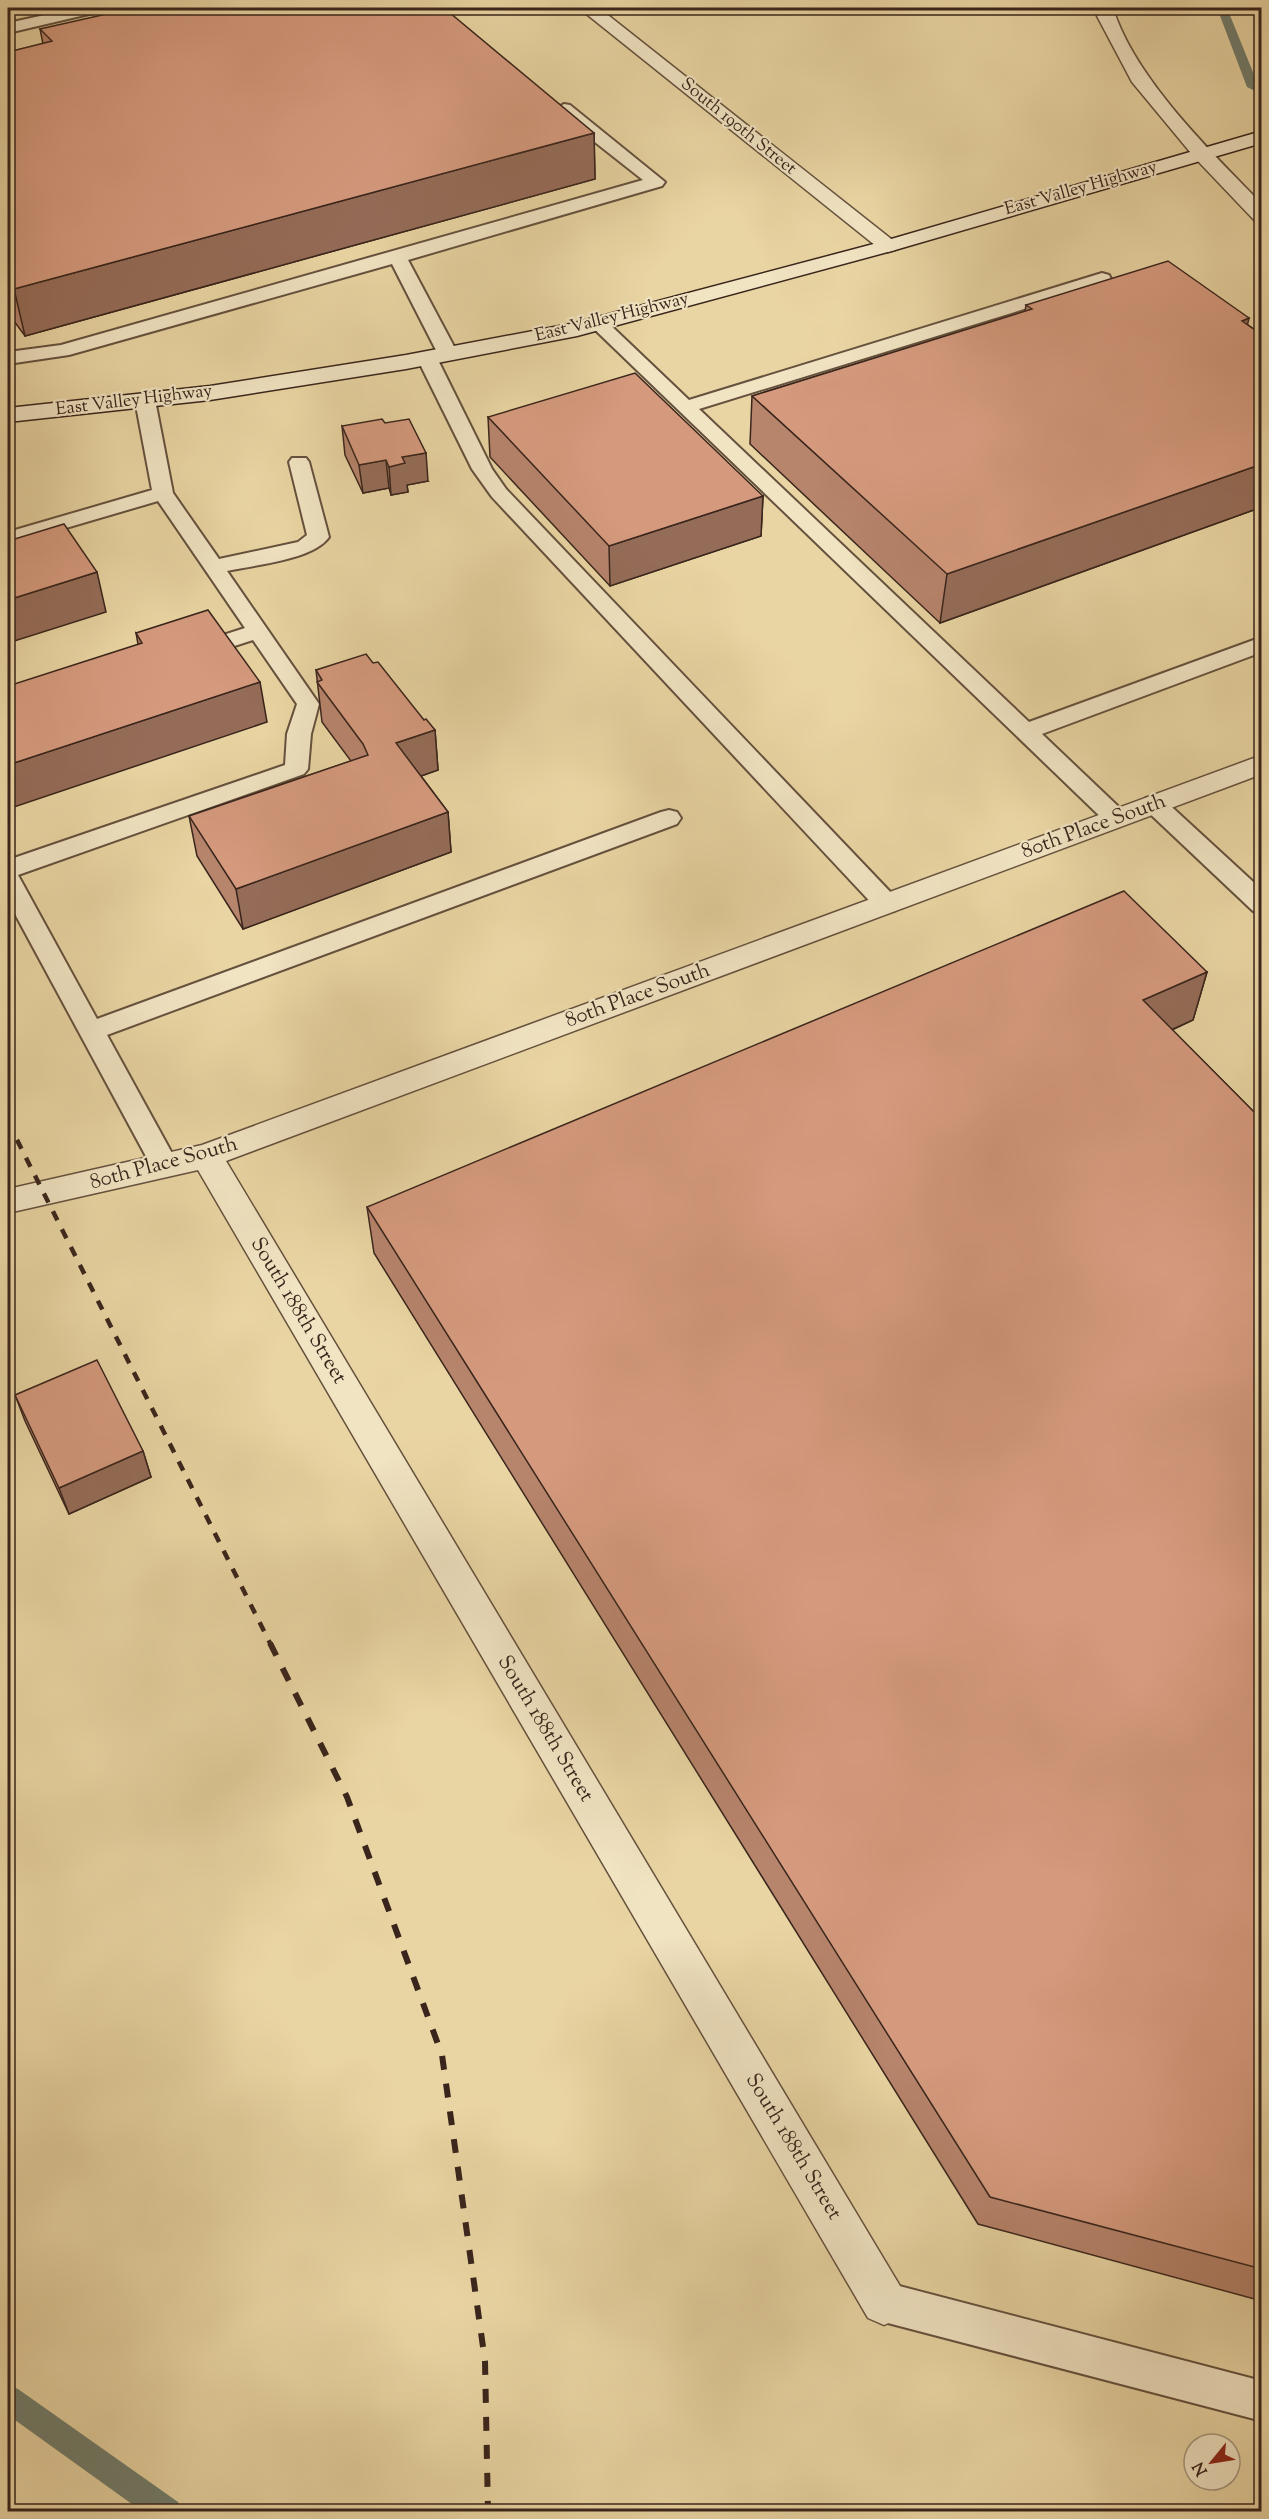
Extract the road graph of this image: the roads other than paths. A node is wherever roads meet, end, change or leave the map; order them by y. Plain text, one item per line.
1 (96, 8) edge
2 (588, 8) edge
3 (1104, 8) edge
4 (8, 28) edge
5 (555, 102) edge
6 (1262, 137) edge
7 (1202, 154) junction
8 (1262, 217) edge
9 (888, 246) junction
10 (397, 257) junction
11 (1102, 279) edge
12 (597, 323) junction
13 (437, 356) junction
14 (8, 358) edge
15 (145, 400) junction
16 (686, 407) junction
17 (8, 415) edge
18 (300, 462) dead end
19 (163, 493) junction
20 (8, 539) edge
21 (214, 567) junction
22 (258, 631) junction
23 (1262, 644) edge
24 (178, 657) edge
25 (1025, 732) junction
26 (1262, 764) edge
27 (1154, 804) junction
28 (669, 818) dead end
29 (1116, 818) junction
30 (8, 869) edge
31 (8, 879) edge
32 (887, 904) junction
33 (1262, 905) edge
34 (91, 1031) junction
35 (206, 1156) junction
36 (165, 1166) junction
37 (8, 1202) edge
38 (884, 2302) joint
39 (1262, 2401) edge

1 - 4 lane
2 - 9 street, South 190th Street
3 - 7 street
5 - 10 lane
6 - 7 street, East Valley Highway
7 - 8 street
7 - 9 street, East Valley Highway
9 - 12 street, East Valley Highway
10 - 13 lane
10 - 14 lane
11 - 16 lane
12 - 13 street, East Valley Highway
12 - 16 lane
13 - 15 street, East Valley Highway
13 - 32 lane
15 - 17 street, East Valley Highway
15 - 19 lane
16 - 25 lane
18 - 21 lane
19 - 20 lane
19 - 21 lane
21 - 22 lane
22 - 24 lane
22 - 30 lane
23 - 25 lane
25 - 29 lane
26 - 27 street, 80th Place South
27 - 29 street, 80th Place South
27 - 33 lane
28 - 34 lane
29 - 32 street, 80th Place South
31 - 34 lane
32 - 35 street, 80th Place South
34 - 36 lane
35 - 36 street, 80th Place South
35 - 38 street, South 188th Street
36 - 37 street, 80th Place South
38 - 39 lane

